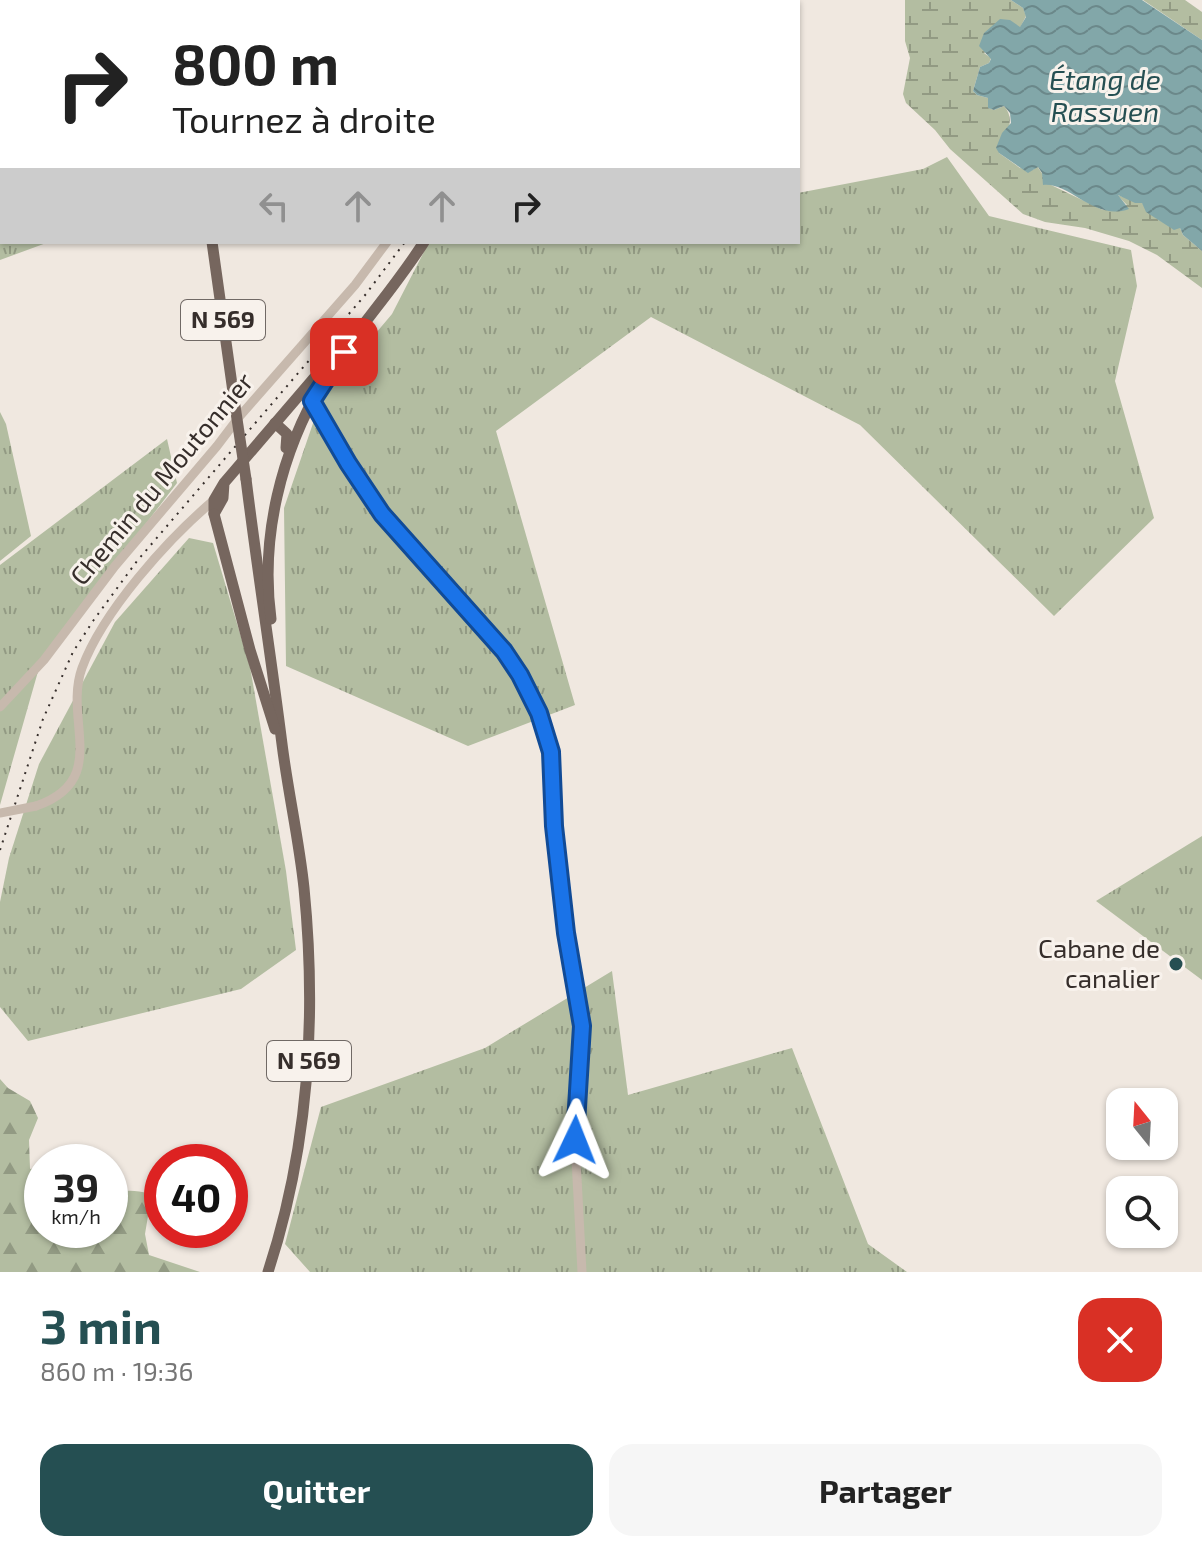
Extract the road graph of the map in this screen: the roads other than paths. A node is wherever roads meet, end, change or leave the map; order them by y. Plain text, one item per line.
1 (212, 244) edge
2 (385, 244) edge
3 (423, 244) edge
4 (381, 301) junction
5 (295, 399) junction
6 (312, 401) junction
7 (304, 416) junction
8 (275, 423) junction
9 (326, 424) junction
10 (224, 483) junction
11 (214, 500) junction
12 (276, 504) junction
13 (214, 514) junction
14 (194, 517) junction
15 (274, 671) junction
16 (0, 707) edge
17 (282, 745) junction
18 (0, 813) edge
19 (268, 1272) edge
20 (582, 1272) edge

1 - 15 main road, N 569, bridge
2 - 16 street, Chemin du Moutonnier
3 - 4 main road
4 - 5 main road
4 - 6 main road
5 - 6 main road
5 - 7 main road
5 - 8 main road
6 - 7 main road
6 - 9 street
7 - 8 main road
7 - 9 street
7 - 12 main road
8 - 10 main road
8 - 12 main road
9 - 20 street
10 - 11 main road
10 - 13 main road
11 - 13 main road
11 - 14 street
12 - 15 main road
13 - 14 street
13 - 17 main road, N 569
14 - 18 street, bridge
15 - 17 main road, N 569
17 - 19 main road, N 569

